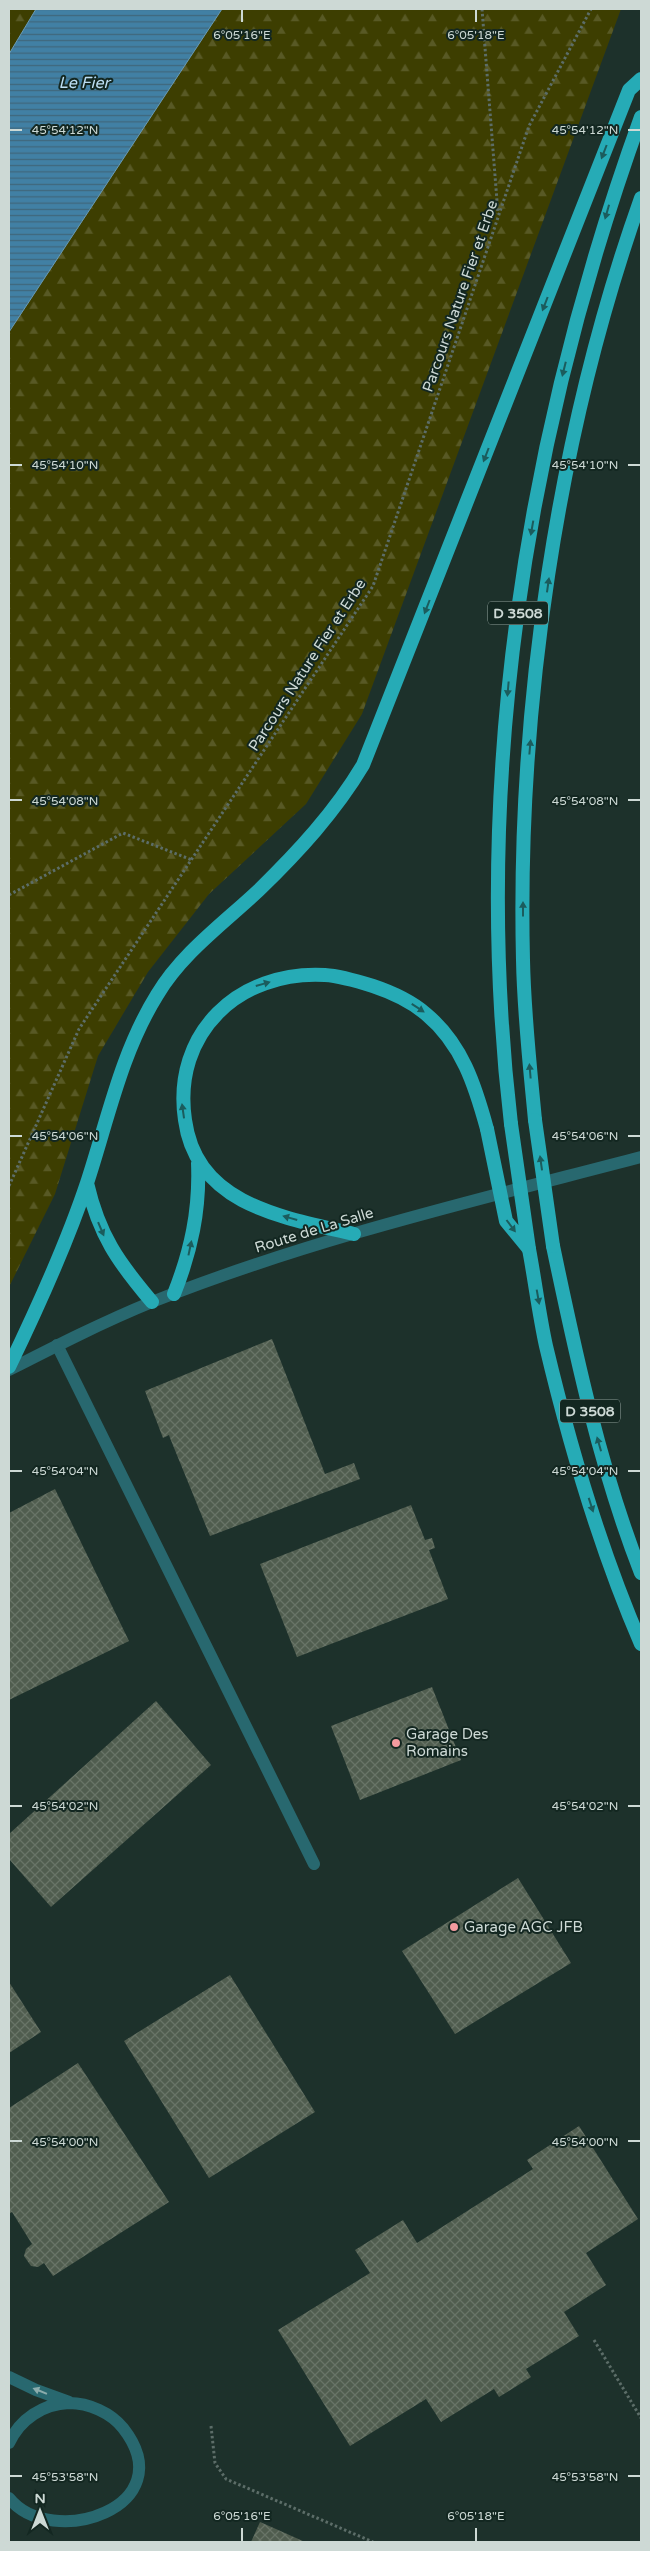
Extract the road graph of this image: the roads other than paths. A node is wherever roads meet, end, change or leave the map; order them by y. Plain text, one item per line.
1 (641, 79) edge
2 (641, 117) edge
3 (641, 198) edge
4 (641, 1157) edge
5 (198, 1163) junction
6 (87, 1183) junction
7 (354, 1234) junction
8 (529, 1249) junction
9 (174, 1294) junction
10 (152, 1302) junction
11 (58, 1345) junction
12 (9, 1368) edge
13 (641, 1573) edge
14 (641, 1644) edge
15 (314, 1864) dead end
16 (9, 2377) edge
17 (71, 2403) junction
18 (9, 2443) edge
19 (9, 2498) edge
20 (116, 2521) dead end
21 (40, 2531) dead end

1 -> 6 highway
2 -> 8 highway, D 3508, bridge
13 -> 3 highway, D 3508, bridge
4 - 7 street, Route de La Salle
7 -> 5 highway
5 -> 8 highway, bridge
9 -> 5 highway
6 -> 10 highway
6 - 12 highway
7 - 9 street, Route de La Salle
8 -> 14 highway, D 3508
9 - 10 street, Route de La Salle
10 - 11 street, Route de La Salle
11 - 12 street, Route de La Salle
11 - 15 street
17 -> 16 street
17 - 18 street
17 - 20 street
19 - 21 street

